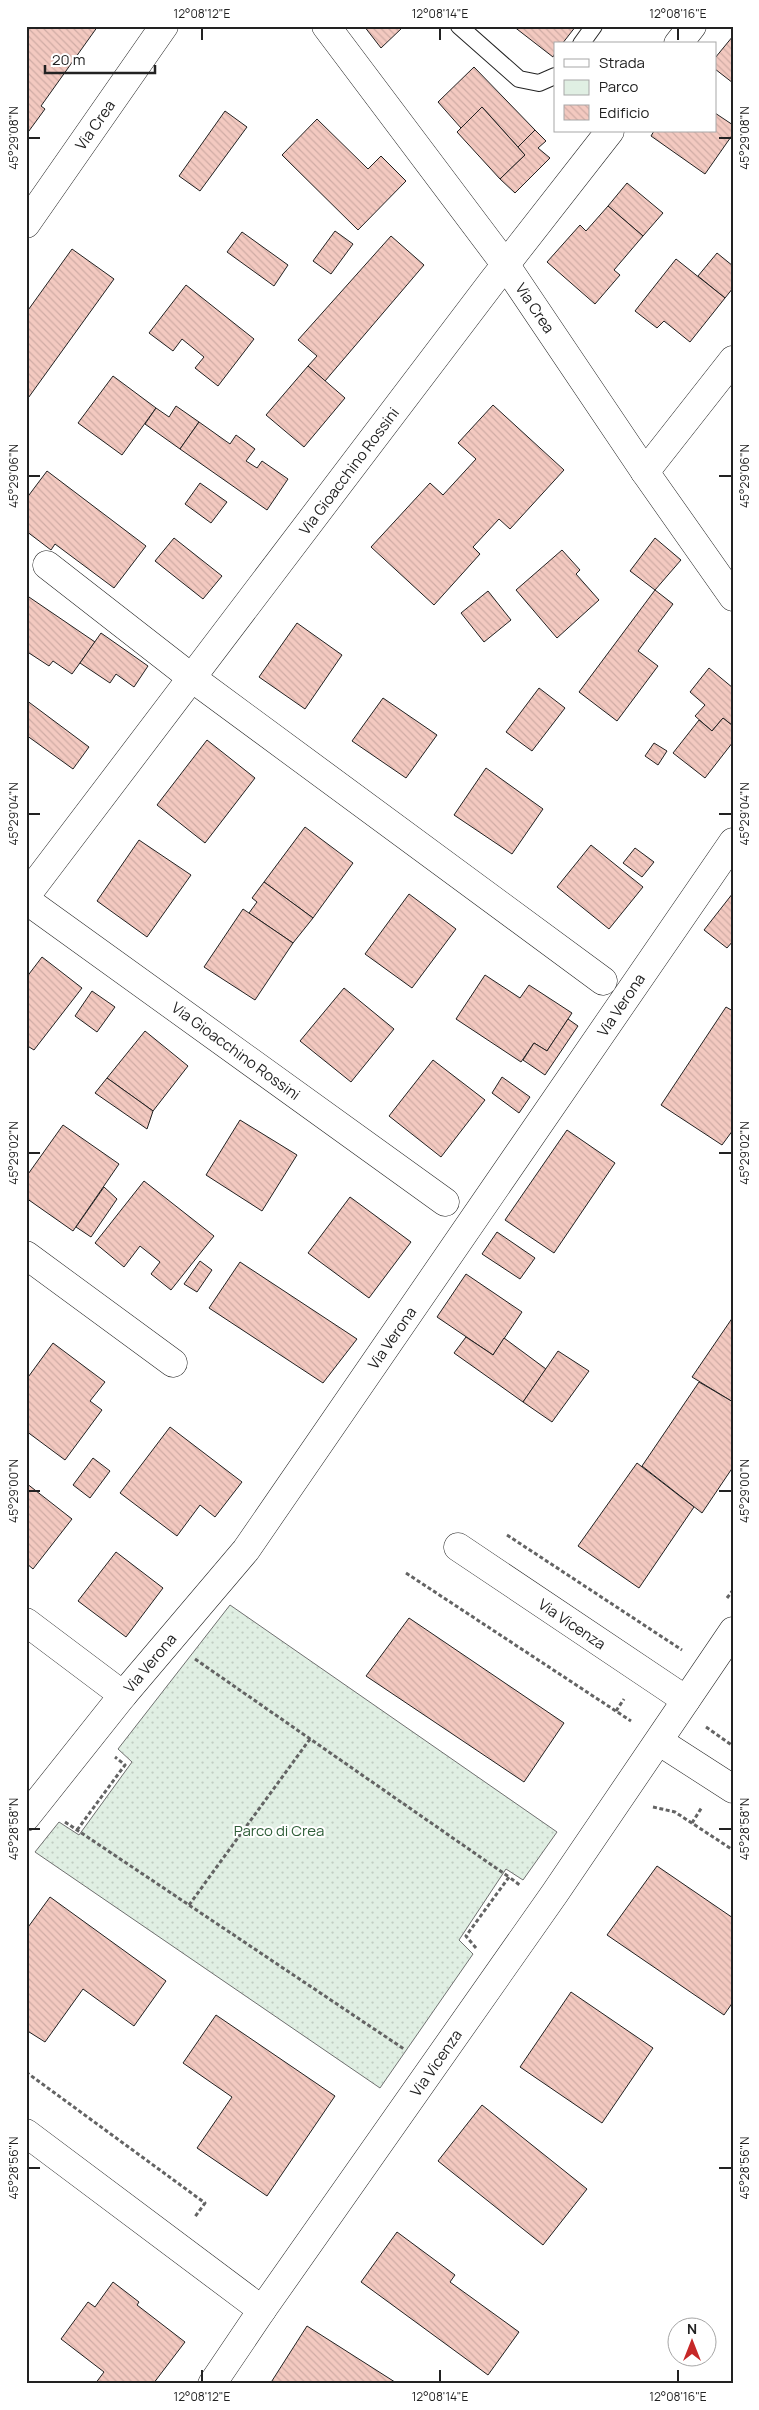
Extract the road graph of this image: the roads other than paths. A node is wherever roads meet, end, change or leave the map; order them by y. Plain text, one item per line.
1 (164, 26) edge
2 (326, 26) edge
3 (459, 26) edge
4 (594, 26) edge
5 (692, 26) edge
6 (582, 42) edge
7 (680, 42) edge
8 (554, 76) edge
9 (609, 132) edge
10 (26, 224) edge
11 (505, 264) junction
12 (733, 360) edge
13 (645, 472) junction
14 (48, 565) dead end
15 (733, 597) edge
16 (192, 678) junction
17 (733, 842) edge
18 (26, 898) edge
19 (604, 981) dead end
20 (445, 1202) dead end
21 (26, 1255) edge
22 (173, 1363) dead end
23 (458, 1547) dead end
24 (26, 1622) edge
25 (733, 1632) edge
26 (123, 1695) junction
27 (686, 1700) junction
28 (660, 1742) junction
29 (733, 1789) edge
30 (26, 1817) edge
31 (26, 2133) edge
32 (262, 2310) junction
33 (212, 2384) edge

1 - 10 street, Via Crea
2 - 11 street, Via Crea
3 - 8 lane
4 - 6 lane
5 - 7 street
9 - 11 street, Via Gioacchino Rossini
11 - 13 street, Via Crea
11 - 16 street, Via Gioacchino Rossini
12 - 13 street
13 - 15 street, Via Crea
14 - 16 street
16 - 18 street, Via Gioacchino Rossini
16 - 19 street
17 - 26 street, Via Verona
18 - 20 street, Via Gioacchino Rossini
21 - 22 street
23 - 27 street, Via Vicenza
24 - 26 street
25 - 27 street, Via Vicenza
26 - 30 street, Via Verona
27 - 28 street, Via Vicenza
28 - 29 street
28 - 32 street, Via Vicenza
31 - 32 street
32 - 33 street, Via Vicenza

